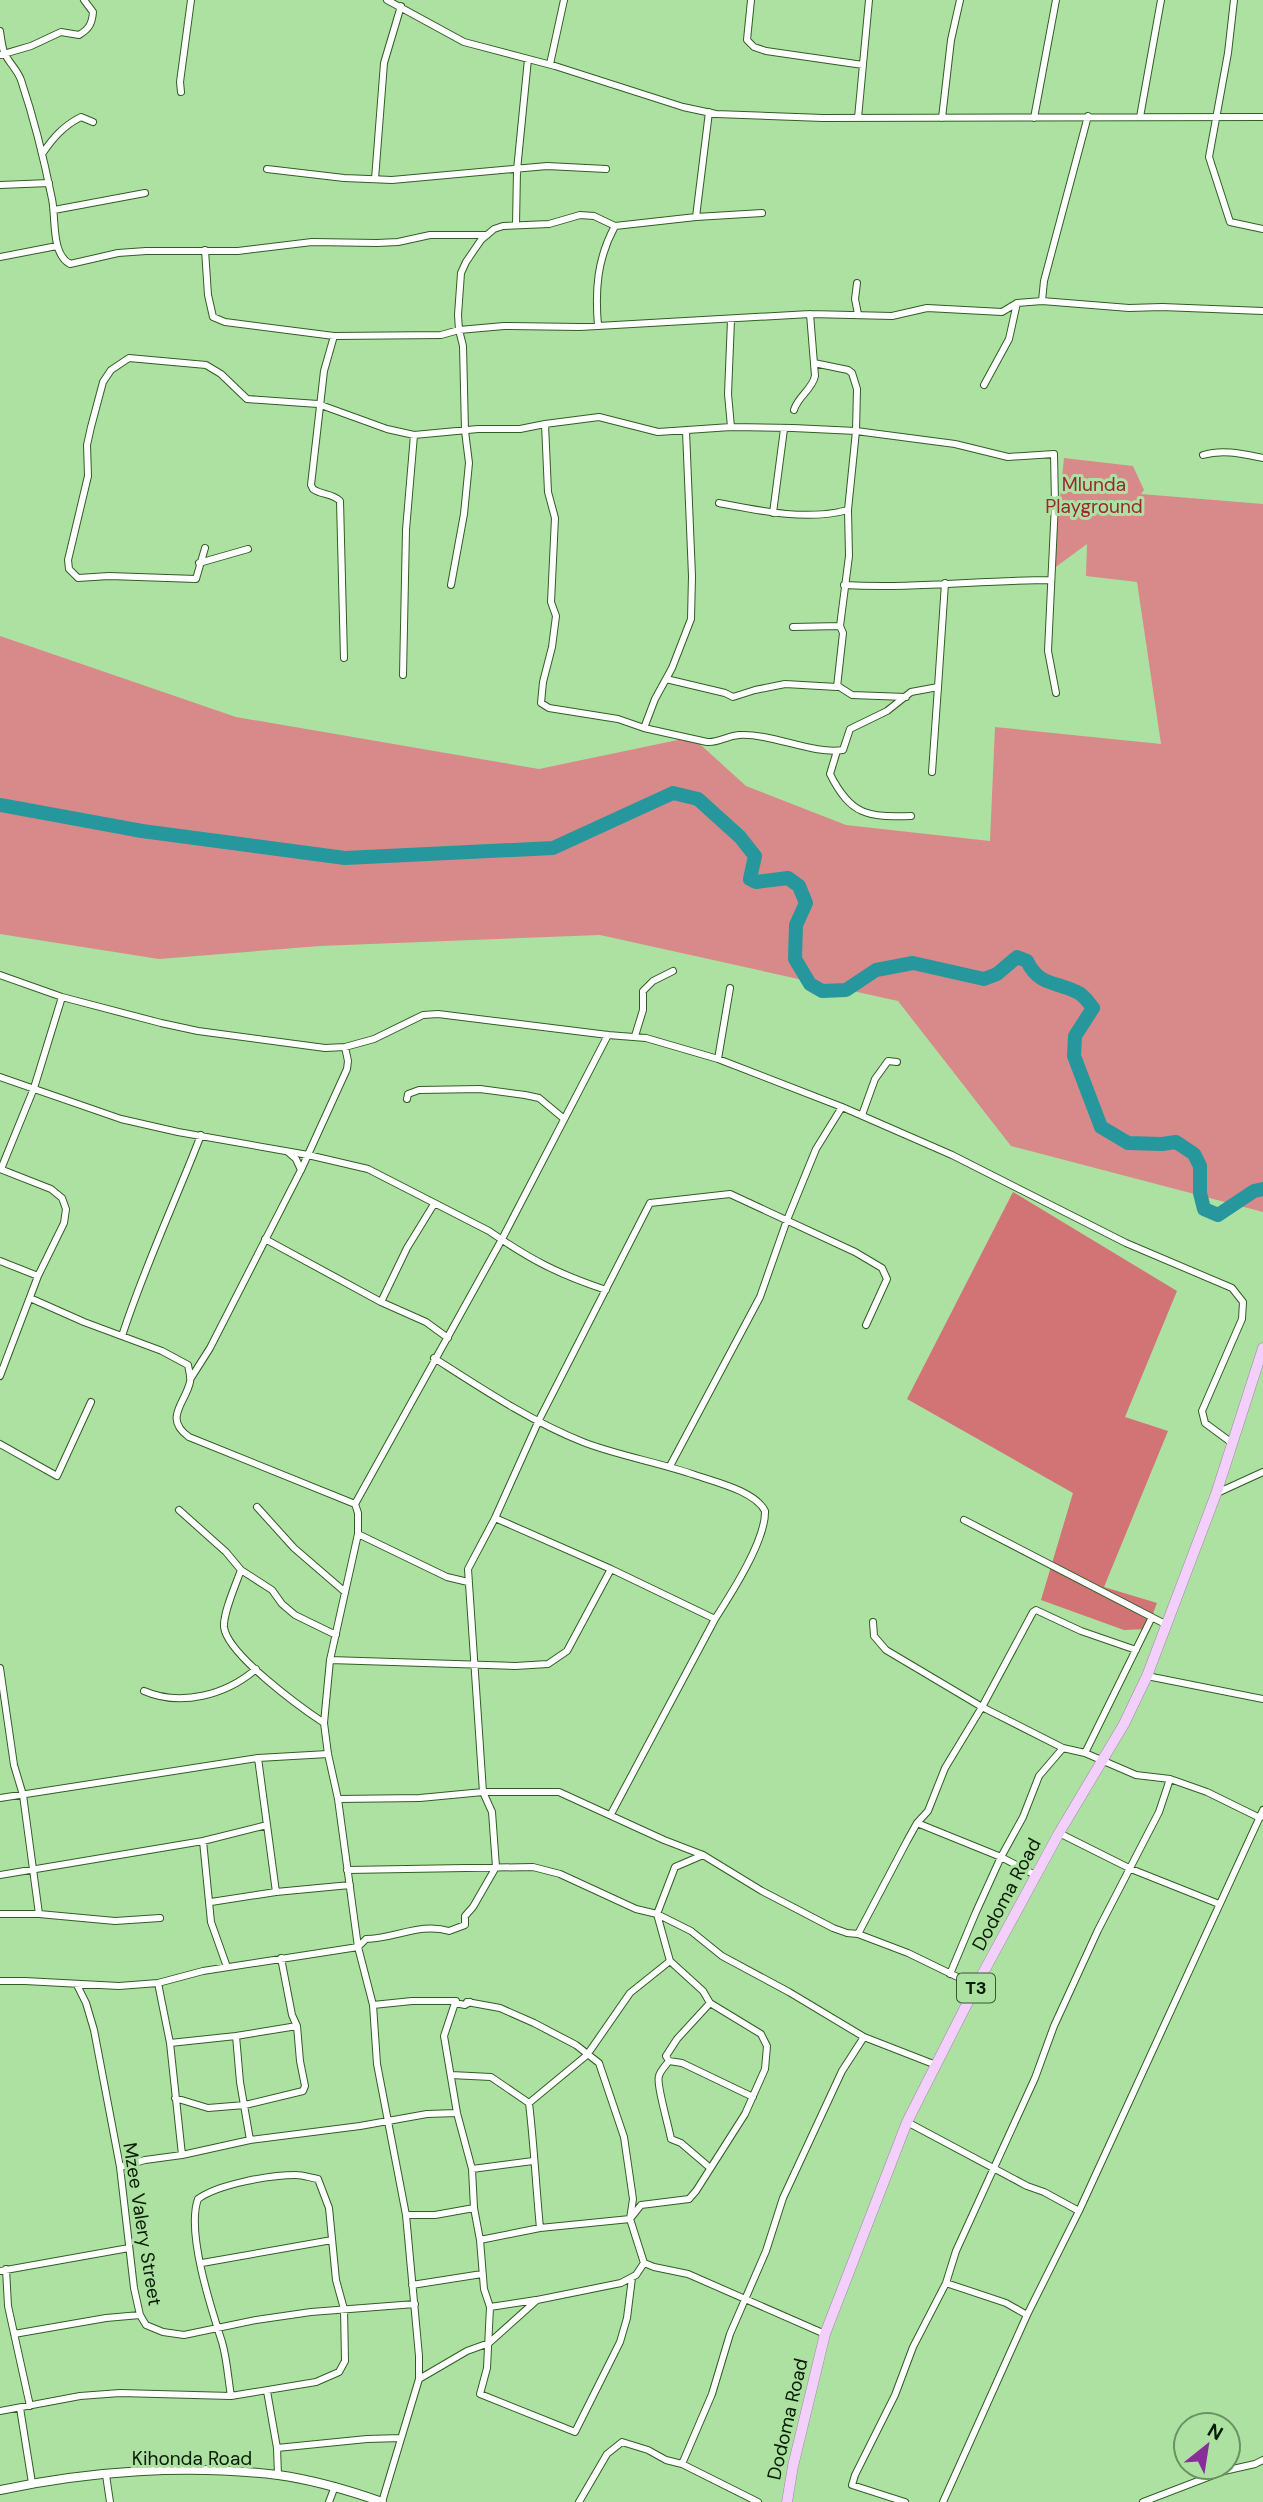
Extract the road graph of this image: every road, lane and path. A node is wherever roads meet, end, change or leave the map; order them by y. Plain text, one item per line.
1 (84, 0) edge
2 (191, 0) edge
3 (387, 0) edge
4 (564, 0) edge
5 (751, 0) edge
6 (869, 0) edge
7 (960, 0) edge
8 (1056, 0) edge
9 (1161, 0) edge
10 (1234, 0) edge
11 (401, 6) junction
12 (0, 31) edge
13 (2, 54) edge
14 (528, 59) junction
15 (550, 64) junction
16 (863, 65) junction
17 (181, 92) dead end
18 (709, 112) junction
19 (1088, 116) junction
20 (1140, 117) junction
21 (1215, 117) junction
22 (1263, 117) edge
23 (858, 118) junction
24 (942, 118) junction
25 (1034, 118) junction
26 (93, 122) dead end
27 (42, 154) junction
28 (267, 169) dead end
29 (606, 169) dead end
30 (517, 170) junction
31 (375, 179) junction
32 (49, 183) junction
33 (0, 185) edge
34 (145, 193) dead end
35 (54, 209) junction
36 (762, 213) dead end
37 (696, 216) junction
38 (516, 225) junction
39 (615, 226) junction
40 (1263, 229) edge
41 (487, 235) junction
42 (57, 246) junction
43 (205, 250) junction
44 (0, 257) edge
45 (857, 283) dead end
46 (1042, 301) junction
47 (1017, 303) junction
48 (1263, 311) edge
49 (810, 314) junction
50 (858, 314) junction
51 (731, 320) junction
52 (598, 326) junction
53 (459, 330) junction
54 (334, 336) junction
55 (814, 363) junction
56 (984, 385) dead end
57 (321, 405) junction
58 (794, 410) dead end
59 (545, 424) junction
60 (731, 427) junction
61 (784, 429) junction
62 (465, 431) junction
63 (856, 431) junction
64 (687, 432) junction
65 (414, 435) junction
66 (1203, 455) dead end
67 (1263, 458) edge
68 (719, 503) dead end
69 (848, 510) junction
70 (773, 513) junction
71 (205, 548) dead end
72 (248, 549) dead end
73 (199, 563) junction
74 (1051, 580) junction
75 (945, 583) junction
76 (452, 585) dead end
77 (844, 585) junction
78 (793, 626) dead end
79 (840, 626) junction
80 (344, 658) dead end
81 (402, 675) dead end
82 (666, 679) junction
83 (838, 686) junction
84 (938, 687) junction
85 (1056, 694) dead end
86 (906, 697) junction
87 (644, 728) junction
88 (837, 751) junction
89 (932, 772) dead end
90 (911, 816) dead end
91 (673, 971) dead end
92 (0, 975) edge
93 (730, 989) dead end
94 (62, 998) junction
95 (608, 1035) junction
96 (635, 1036) junction
97 (345, 1047) junction
98 (718, 1059) junction
99 (897, 1062) dead end
100 (0, 1077) edge
101 (34, 1087) junction
102 (407, 1099) dead end
103 (842, 1107) junction
104 (862, 1115) junction
105 (563, 1118) junction
106 (201, 1135) junction
107 (286, 1150) junction
108 (308, 1154) junction
109 (1, 1169) edge
110 (301, 1170) junction
111 (434, 1204) junction
112 (787, 1220) junction
113 (265, 1239) junction
114 (501, 1241) junction
115 (0, 1261) edge
116 (38, 1276) junction
117 (606, 1290) junction
118 (30, 1298) junction
119 (381, 1301) junction
120 (866, 1325) dead end
121 (122, 1336) junction
122 (448, 1338) junction
123 (1263, 1349) edge
124 (434, 1358) junction
125 (0, 1376) edge
126 (191, 1380) junction
127 (91, 1402) dead end
128 (540, 1420) junction
129 (1232, 1443) junction
130 (0, 1444) edge
131 (670, 1466) junction
132 (1263, 1472) edge
133 (1216, 1494) junction
134 (355, 1504) junction
135 (257, 1507) dead end
136 (179, 1510) dead end
137 (495, 1518) junction
138 (964, 1520) dead end
139 (358, 1534) junction
140 (611, 1569) junction
141 (241, 1570) junction
142 (468, 1582) junction
143 (345, 1592) junction
144 (1152, 1617) junction
145 (715, 1619) junction
146 (873, 1622) dead end
147 (1167, 1625) junction
148 (336, 1635) junction
149 (1136, 1650) junction
150 (330, 1660) junction
151 (473, 1664) junction
152 (0, 1668) edge
153 (256, 1669) junction
154 (1147, 1676) junction
155 (1, 1679) edge
156 (144, 1691) dead end
157 (1263, 1699) edge
158 (982, 1707) junction
159 (324, 1723) junction
160 (1063, 1748) junction
161 (1084, 1753) junction
162 (327, 1754) junction
163 (258, 1758) junction
164 (1102, 1761) junction
165 (1170, 1779) junction
166 (483, 1791) junction
167 (23, 1795) junction
168 (0, 1798) edge
169 (338, 1800) junction
170 (1263, 1810) edge
171 (611, 1814) junction
172 (1260, 1818) junction
173 (917, 1823) junction
174 (267, 1825) junction
175 (1059, 1833) junction
176 (204, 1842) junction
177 (703, 1855) junction
178 (1001, 1857) junction
179 (496, 1867) junction
180 (33, 1869) junction
181 (347, 1870) junction
182 (1130, 1870) junction
183 (0, 1875) edge
184 (1037, 1875) junction
185 (350, 1885) junction
186 (276, 1892) junction
187 (211, 1902) junction
188 (1219, 1904) junction
189 (0, 1914) edge
190 (39, 1914) junction
191 (657, 1914) junction
192 (160, 1918) dead end
193 (858, 1934) junction
194 (358, 1947) junction
195 (281, 1958) junction
196 (670, 1961) junction
197 (227, 1967) junction
198 (950, 1974) junction
199 (0, 1981) edge
200 (158, 1983) junction
201 (77, 1985) junction
202 (976, 1986) junction
203 (470, 2002) junction
204 (710, 2003) junction
205 (373, 2006) junction
206 (297, 2026) junction
207 (236, 2036) junction
208 (864, 2037) junction
209 (170, 2043) junction
210 (587, 2055) junction
211 (668, 2061) junction
212 (936, 2065) junction
213 (451, 2075) junction
214 (753, 2097) junction
215 (175, 2098) junction
216 (529, 2103) junction
217 (245, 2105) junction
218 (457, 2113) junction
219 (389, 2120) junction
220 (907, 2122) junction
221 (250, 2140) junction
222 (182, 2155) junction
223 (533, 2161) junction
224 (120, 2167) junction
225 (709, 2167) junction
226 (995, 2168) junction
227 (472, 2169) junction
228 (474, 2207) junction
229 (1079, 2211) junction
230 (406, 2215) junction
231 (630, 2218) junction
232 (540, 2228) junction
233 (332, 2240) junction
234 (480, 2240) junction
235 (129, 2248) junction
236 (202, 2263) junction
237 (644, 2263) junction
238 (3, 2270) edge
239 (482, 2274) junction
240 (632, 2278) junction
241 (946, 2283) junction
242 (412, 2285) junction
243 (746, 2299) junction
244 (537, 2300) junction
245 (415, 2304) junction
246 (490, 2307) junction
247 (344, 2309) junction
248 (139, 2315) junction
249 (1027, 2315) junction
250 (217, 2328) junction
251 (14, 2334) junction
252 (825, 2334) junction
253 (489, 2343) junction
254 (419, 2379) junction
255 (267, 2391) junction
256 (231, 2396) junction
257 (30, 2406) junction
258 (20, 2408) junction
259 (0, 2411) edge
260 (401, 2438) junction
261 (276, 2448) junction
262 (1263, 2460) edge
263 (682, 2464) junction
264 (106, 2475) junction
265 (278, 2475) junction
266 (33, 2483) junction
267 (335, 2486) junction
268 (0, 2490) edge
269 (110, 2502) edge
270 (329, 2502) edge
271 (382, 2502) edge
272 (579, 2502) edge
273 (758, 2502) edge
274 (787, 2502) edge
275 (905, 2502) edge
276 (943, 2502) edge
277 (1143, 2502) edge

1 - 13 street
2 - 17 street
3 - 11 street
4 - 15 street
5 - 16 street
6 - 16 street
7 - 24 street
8 - 25 street
9 - 20 street
10 - 21 street
11 - 14 street
11 - 31 street
12 - 13 street
13 - 27 street
14 - 15 street
14 - 30 street
15 - 18 street
16 - 23 street
18 - 23 street
18 - 37 street
19 - 20 street
19 - 25 street
19 - 46 street
20 - 21 street
21 - 22 street
21 - 40 street
23 - 24 street
24 - 25 street
26 - 27 street
27 - 32 street
28 - 31 street
29 - 30 street
30 - 31 street
30 - 38 street
32 - 33 street
32 - 35 street
34 - 35 street
35 - 42 street
36 - 37 street
37 - 39 street
38 - 39 street
38 - 41 street
39 - 52 street
41 - 43 street
41 - 53 street
42 - 43 street
42 - 44 street
43 - 54 street
45 - 50 street
46 - 47 street
46 - 48 street
47 - 50 street
47 - 56 street
49 - 50 street
49 - 51 street
49 - 55 street
51 - 52 street
51 - 60 street
52 - 53 street
53 - 54 street
53 - 62 street
54 - 57 street
55 - 58 street
55 - 63 street
57 - 65 street
57 - 73 street
57 - 80 street
59 - 62 street
59 - 64 street
59 - 87 street
60 - 61 street
60 - 64 street
61 - 63 street
61 - 70 street
62 - 65 street
62 - 76 street
63 - 69 street
63 - 74 street
64 - 82 street
65 - 81 street
66 - 67 street
68 - 70 street
69 - 70 street
69 - 77 street
71 - 73 street
72 - 73 street
74 - 75 street
74 - 85 street
75 - 77 street
75 - 84 street
77 - 79 street
78 - 79 street
79 - 83 street
82 - 83 street
82 - 87 street
83 - 86 street
84 - 86 street
84 - 89 street
86 - 88 street
87 - 88 street
88 - 90 street
91 - 96 street
92 - 94 street
93 - 98 street
94 - 97 street
94 - 101 street
95 - 96 street
95 - 97 street
95 - 105 street
96 - 98 street
97 - 108 street
98 - 103 street
99 - 104 street
100 - 101 street
101 - 106 street
101 - 109 street
102 - 105 street
103 - 104 street
103 - 112 street
104 - 129 street
105 - 114 street
106 - 107 street
106 - 121 street
107 - 108 street
107 - 110 street
108 - 110 street
108 - 111 street
109 - 116 street
110 - 113 street
111 - 114 street
111 - 119 street
112 - 117 street
112 - 120 street
112 - 131 street
113 - 119 street
113 - 126 street
114 - 117 street
114 - 122 street
115 - 116 street
116 - 118 street
117 - 128 street
118 - 121 street
118 - 125 street
119 - 122 street
121 - 126 street
122 - 124 street
123 - 129 highway, Dodoma Road / T3
124 - 128 street
124 - 134 street
126 - 134 street
127 - 130 street
128 - 131 street
128 - 137 street
129 - 133 highway, Dodoma Road / T3
131 - 145 street
132 - 133 street
133 - 147 highway, Dodoma Road / T3
134 - 139 street
135 - 143 street
136 - 141 street
137 - 140 street
137 - 142 street
138 - 144 street
139 - 142 street
139 - 143 street
140 - 145 street
140 - 151 street
141 - 148 street
141 - 153 street
142 - 151 street
143 - 148 street
144 - 147 street
144 - 149 street
145 - 171 street
146 - 158 street
147 - 154 highway, Dodoma Road / T3
148 - 150 street
149 - 158 street
149 - 161 street
150 - 151 street
150 - 159 street
151 - 166 street
152 - 155 street
153 - 156 street
153 - 159 street
154 - 157 street
154 - 164 highway, Dodoma Road / T3
155 - 167 street
158 - 160 street
158 - 173 street
159 - 162 street
160 - 161 street
160 - 178 street
161 - 164 street
162 - 163 street
162 - 169 street
163 - 167 street
163 - 174 street
164 - 165 street
164 - 175 highway, Dodoma Road / T3
165 - 172 street
165 - 182 street
166 - 169 street
166 - 171 street
166 - 179 street
167 - 168 street
167 - 180 street
169 - 181 street
170 - 172 street
171 - 177 street
172 - 188 street
173 - 178 street
173 - 193 street
174 - 176 street
174 - 186 street
175 - 182 street
175 - 184 highway, Dodoma Road / T3
176 - 180 street
176 - 187 street
177 - 191 street
177 - 193 street
178 - 184 street
178 - 198 street
179 - 181 street
179 - 191 street
179 - 194 street
180 - 183 street
180 - 190 street
181 - 185 street
182 - 188 street
182 - 226 street
184 - 202 highway, Dodoma Road / T3
185 - 186 street
185 - 194 street
186 - 187 street
187 - 197 street
188 - 229 street
189 - 190 street
190 - 192 street
191 - 196 street
191 - 208 street
193 - 198 street
194 - 195 street
194 - 205 street
195 - 197 street
195 - 206 street
196 - 204 street
196 - 210 street
197 - 200 street
198 - 202 street
199 - 201 street
200 - 201 street
200 - 209 street
201 - 224 street, Mzee Valery Street
202 - 212 highway, Dodoma Road / T3
203 - 205 street
203 - 210 street
203 - 213 street
204 - 211 street
204 - 214 street
205 - 219 street
206 - 207 street
206 - 217 street
207 - 209 street
207 - 217 street
208 - 212 street
208 - 243 street
209 - 215 street
210 - 216 street
210 - 231 street
211 - 214 street
211 - 225 street
212 - 220 highway, Dodoma Road / T3
213 - 216 street
213 - 218 street
214 - 225 street
215 - 217 street
215 - 222 street
216 - 223 street
217 - 221 street
218 - 219 street
218 - 227 street
219 - 221 street
219 - 230 street
220 - 226 street
220 - 252 highway, Dodoma Road / T3
221 - 222 street
222 - 224 street
223 - 227 street
223 - 232 street
224 - 235 street, Mzee Valery Street
225 - 231 street
226 - 229 street
226 - 241 street
227 - 228 street
228 - 230 street
228 - 234 street
229 - 249 street
230 - 242 street
231 - 232 street
231 - 237 street
232 - 234 street
233 - 236 street
233 - 236 street
233 - 247 street
234 - 239 street
235 - 238 street
235 - 248 street, Mzee Valery Street
236 - 250 street
237 - 240 street
237 - 243 street
238 - 251 street
239 - 242 street
239 - 246 street
240 - 244 street
240 - 253 street
241 - 249 street
241 - 275 street
242 - 245 street
243 - 252 street
243 - 263 street
244 - 246 street
244 - 253 street
245 - 247 street, Mzee Valery Street
245 - 254 street
246 - 253 street
247 - 250 street, Mzee Valery Street
247 - 255 street
248 - 250 street, Mzee Valery Street
248 - 251 street
249 - 276 street
250 - 256 street
251 - 257 street
252 - 274 highway, Dodoma Road / T3
253 - 254 street
254 - 260 street
255 - 256 street
255 - 261 street
256 - 257 street
257 - 258 street
258 - 259 street
258 - 266 street
260 - 261 street
260 - 271 street
261 - 265 street
262 - 277 street
263 - 272 street
263 - 273 street
264 - 265 street, Kihonda Road
264 - 266 street, Kihonda Road
264 - 269 street
265 - 267 street, Kihonda Road
266 - 268 street, Kihonda Road
267 - 270 street
267 - 271 street, Kihonda Road

